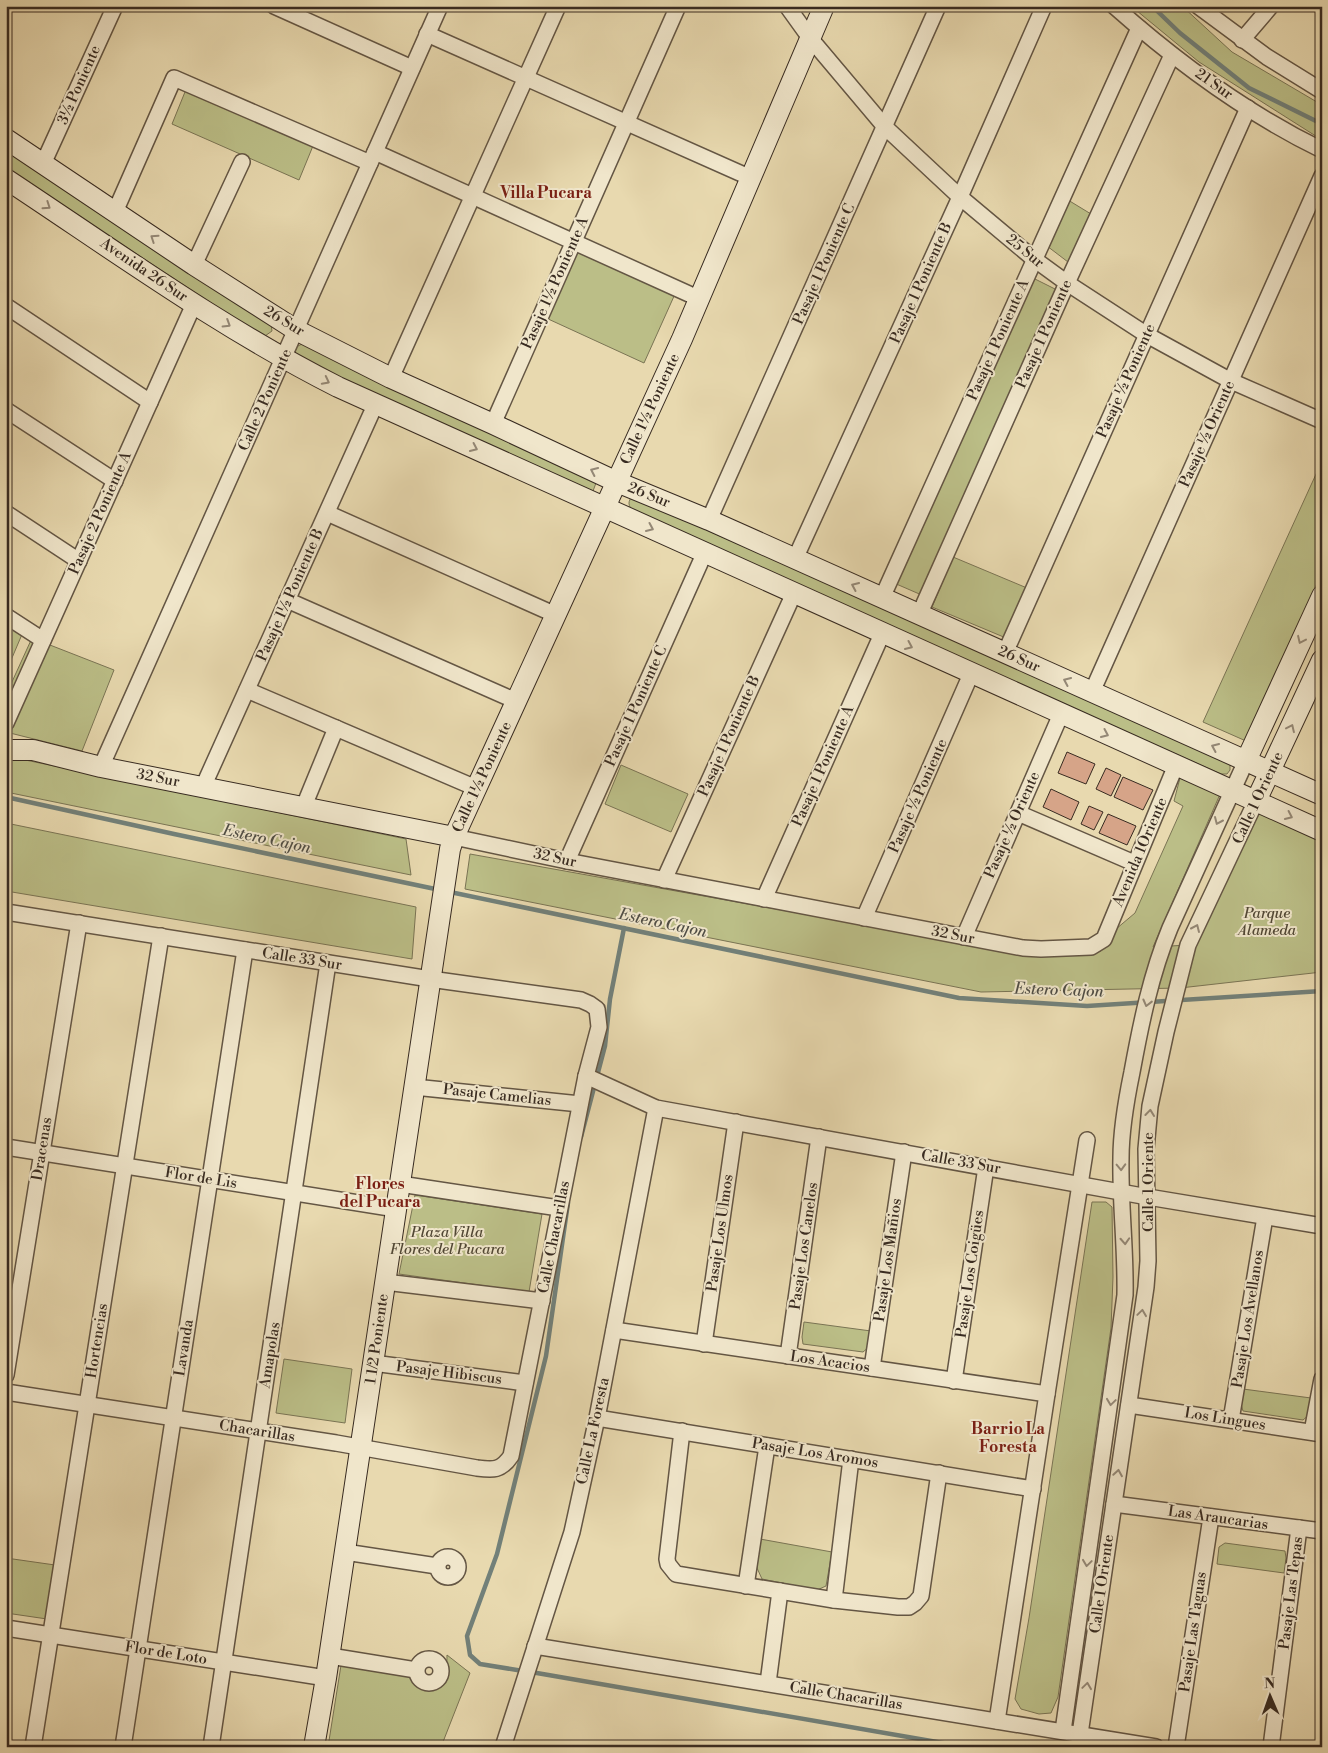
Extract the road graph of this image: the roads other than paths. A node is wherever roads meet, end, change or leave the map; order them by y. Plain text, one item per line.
1 (115, 6) edge
2 (274, 6) edge
3 (440, 6) edge
4 (558, 6) edge
5 (678, 6) edge
6 (787, 6) edge
7 (824, 6) edge
8 (938, 6) edge
9 (1044, 6) edge
10 (1114, 6) edge
11 (1198, 6) edge
12 (1271, 6) edge
13 (1138, 28) junction
14 (427, 34) junction
15 (810, 38) junction
16 (1242, 40) junction
17 (1172, 54) junction
18 (412, 68) junction
19 (526, 77) junction
20 (1322, 91) edge
21 (1248, 108) junction
22 (627, 122) junction
23 (885, 127) junction
24 (6, 139) edge
25 (1322, 150) edge
26 (372, 158) junction
27 (242, 162) dead end
28 (43, 164) junction
29 (1322, 176) edge
30 (751, 178) junction
31 (6, 179) edge
32 (473, 196) junction
33 (960, 197) junction
34 (115, 212) junction
35 (574, 241) junction
36 (1034, 259) junction
37 (194, 265) junction
38 (1067, 283) junction
39 (700, 299) junction
40 (194, 304) junction
41 (6, 306) edge
42 (296, 330) junction
43 (1147, 335) junction
44 (283, 358) junction
45 (391, 378) junction
46 (1230, 381) junction
47 (150, 402) junction
48 (376, 403) junction
49 (6, 410) edge
50 (1322, 421) edge
51 (493, 424) junction
52 (115, 481) junction
53 (617, 482) junction
54 (605, 508) junction
55 (6, 513) edge
56 (327, 513) junction
57 (709, 520) junction
58 (705, 552) junction
59 (795, 559) junction
60 (78, 561) junction
61 (794, 593) junction
62 (1322, 596) edge
63 (882, 598) junction
64 (287, 600) junction
65 (556, 615) junction
66 (919, 615) junction
67 (6, 616) edge
68 (882, 634) junction
69 (43, 640) junction
70 (1005, 653) junction
71 (1322, 660) edge
72 (971, 674) junction
73 (247, 690) junction
74 (1092, 692) junction
75 (516, 701) junction
76 (1061, 714) junction
77 (6, 722) edge
78 (336, 728) junction
79 (6, 750) edge
80 (1246, 761) junction
81 (1176, 765) junction
82 (101, 767) junction
83 (1270, 772) junction
84 (203, 787) junction
85 (476, 788) junction
86 (1232, 790) junction
87 (1322, 795) edge
88 (1256, 801) junction
89 (304, 806) junction
90 (1018, 812) junction
91 (1322, 831) edge
92 (454, 837) junction
93 (567, 861) junction
94 (1134, 863) junction
95 (664, 880) junction
96 (764, 899) junction
97 (6, 912) edge
98 (864, 918) junction
99 (79, 923) junction
100 (437, 931) joint
101 (161, 936) junction
102 (964, 937) junction
103 (1104, 939) joint
104 (245, 950) junction
105 (328, 963) junction
106 (430, 979) junction
107 (597, 1009) joint
108 (586, 1076) junction
109 (414, 1087) junction
110 (580, 1104) junction
111 (656, 1108) junction
112 (736, 1122) junction
113 (819, 1137) junction
114 (1087, 1140) dead end
115 (6, 1148) edge
116 (904, 1152) junction
117 (42, 1153) junction
118 (124, 1166) junction
119 (986, 1167) junction
120 (210, 1179) junction
121 (400, 1184) junction
122 (1080, 1184) junction
123 (294, 1192) junction
124 (1122, 1192) junction
125 (1148, 1197) junction
126 (559, 1208) junction
127 (396, 1209) junction
128 (1265, 1217) junction
129 (1322, 1226) edge
130 (385, 1282) junction
131 (542, 1301) junction
132 (614, 1330) junction
133 (704, 1344) junction
134 (788, 1356) junction
135 (373, 1363) junction
136 (872, 1368) junction
137 (6, 1375) edge
138 (1322, 1379) edge
139 (954, 1381) junction
140 (525, 1383) junction
141 (6, 1392) edge
142 (1047, 1394) junction
143 (87, 1404) junction
144 (1129, 1405) junction
145 (173, 1418) junction
146 (597, 1418) junction
147 (1231, 1420) junction
148 (258, 1431) junction
149 (682, 1431) junction
150 (1317, 1433) edge
151 (767, 1446) junction
152 (360, 1449) junction
153 (851, 1459) junction
154 (506, 1464) joint
155 (939, 1473) junction
156 (1033, 1489) junction
157 (1114, 1504) junction
158 (1210, 1517) junction
159 (1299, 1528) junction
160 (1322, 1531) edge
161 (345, 1552) junction
162 (437, 1566) dead end
163 (746, 1586) junction
164 (780, 1591) junction
165 (834, 1600) junction
166 (6, 1628) edge
167 (50, 1635) junction
168 (138, 1649) junction
169 (534, 1653) junction
170 (330, 1656) junction
171 (224, 1662) junction
172 (416, 1670) dead end
173 (326, 1678) junction
174 (768, 1683) junction
175 (997, 1721) junction
176 (1063, 1731) junction
177 (1080, 1734) junction
178 (33, 1747) edge
179 (123, 1747) edge
180 (211, 1747) edge
181 (314, 1747) edge
182 (503, 1747) edge
183 (1156, 1747) edge
184 (1176, 1747) edge
185 (1271, 1747) edge

1 - 28 street, 3½ Poniente
2 - 18 street
3 - 14 street, Calle 2 Poniente
4 - 19 street
5 - 22 street, Pasaje 1½ Poniente A
6 - 15 street, 25 Sur
7 - 15 street, Calle 1½ Poniente
8 - 23 street, Pasaje 1 Poniente C
9 - 33 street, Pasaje 1 Poniente B
10 - 13 street, 21 Sur
11 - 16 street
12 - 16 street
13 - 17 street, 21 Sur
13 - 36 street, Pasaje 1 Poniente A
14 - 18 street, Calle 2 Poniente
14 - 19 street
15 - 23 street, 25 Sur
15 - 30 street, Calle 1½ Poniente
16 - 20 street
17 - 21 street, 21 Sur
17 - 38 street, Pasaje 1 Poniente
18 - 26 street, Calle 2 Poniente
19 - 22 street
19 - 32 street
21 - 25 street, 21 Sur
21 - 43 street, Pasaje ½ Poniente
22 - 30 street
22 - 35 street, Pasaje 1½ Poniente A
23 - 33 street, 25 Sur
23 - 57 street, Pasaje 1 Poniente C
24 - 28 street, 26 Sur
26 - 32 street
26 - 34 street
26 - 42 street, Calle 2 Poniente
27 - 37 street
28 - 34 street, 26 Sur
29 - 46 street, Pasaje ½ Oriente
30 - 39 street, Calle 1½ Poniente
31 -> 40 street, Avenida 26 Sur
32 - 35 street
32 - 45 street
33 - 36 street, 25 Sur
33 - 59 street, Pasaje 1 Poniente B
37 -> 34 street, 26 Sur
35 - 39 street
35 - 51 street, Pasaje 1½ Poniente A
36 - 38 street, 25 Sur
36 - 63 street, Pasaje 1 Poniente A
37 - 42 street, 26 Sur
38 - 43 street, 25 Sur
38 - 66 street, Pasaje 1 Poniente
39 - 53 street, Calle 1½ Poniente
40 -> 44 street, Avenida 26 Sur
40 - 47 street, Pasaje 2 Poniente A
41 - 47 street
42 - 44 street, Calle 2 Poniente
42 - 45 street, 26 Sur
43 - 46 street, 25 Sur
43 - 70 street, Pasaje ½ Poniente
44 -> 48 street, 26 Sur
44 - 82 street, Calle 2 Poniente
45 - 51 street, 26 Sur
46 - 50 street, 25 Sur
46 - 74 street, Pasaje ½ Oriente
47 - 52 street, Pasaje 2 Poniente A
48 -> 54 street, 26 Sur
48 - 56 street, Pasaje 1½ Poniente B
49 - 52 street
53 -> 51 street, 26 Sur
52 - 60 street, Pasaje 2 Poniente A
53 - 54 street, Calle 1½ Poniente
53 - 57 street, 26 Sur
54 -> 58 street, 26 Sur
54 - 65 street, Calle 1½ Poniente
55 - 60 street
56 - 64 street, Pasaje 1½ Poniente B
56 - 65 street
57 - 59 street, 26 Sur
58 - 61 street, 26 Sur
58 - 93 street, Pasaje 1 Poniente C
63 -> 59 street, 26 Sur
60 - 69 street, Pasaje 2 Poniente A
61 - 68 street, 26 Sur
61 - 95 street, Pasaje 1 Poniente B
62 -> 80 street, Calle 1 Oriente
63 - 66 street, 26 Sur
64 - 73 street, Pasaje 1½ Poniente B
64 - 75 street
65 - 75 street, Calle 1½ Poniente
66 - 70 street, 26 Sur
67 - 69 street
68 -> 72 street, 26 Sur
68 - 96 street, Pasaje 1 Poniente A
69 - 77 street, Pasaje 2 Poniente A
74 -> 70 street, 26 Sur
83 -> 71 street, Calle 1 Oriente
72 - 76 street, 26 Sur
72 - 98 street, Pasaje ½ Poniente
73 - 78 street
73 - 84 street, Pasaje 1½ Poniente B
80 -> 74 street, 26 Sur
75 - 85 street, Calle 1½ Poniente
76 -> 81 street, 26 Sur
76 - 90 street, Pasaje ½ Oriente
78 - 85 street
78 - 89 street
79 - 82 street, 32 Sur
80 - 83 street, 26 Sur
80 - 86 street, Calle 1 Oriente
81 - 86 street, 26 Sur
81 - 94 street, Avenida 1Oriente
82 - 84 street, 32 Sur
83 - 87 street, 26 Sur
83 - 88 street, Calle 1 Oriente
84 - 89 street, 32 Sur
85 - 92 street, Calle 1½ Poniente
86 - 88 street, 26 Sur
86 -> 124 street, Calle 1 Oriente
88 -> 91 street, 26 Sur
125 -> 88 street, Calle 1 Oriente
89 - 92 street, 32 Sur
90 - 94 street
90 - 102 street, Pasaje ½ Oriente
92 - 93 street, 32 Sur
92 - 100 street, Calle 1½ Poniente
93 - 95 street, 32 Sur
94 - 103 street, Avenida 1Oriente
95 - 96 street, 32 Sur
96 - 98 street, 32 Sur
97 - 99 street, Calle 33 Sur
98 - 102 street, 32 Sur
99 - 101 street, Calle 33 Sur
99 - 117 street, Dracenas
100 - 106 street, 1 1/2 Poniente
101 - 104 street, Calle 33 Sur
101 - 118 street, Hortencias
102 - 103 street, 32 Sur
104 - 105 street, Calle 33 Sur
104 - 120 street, Lavanda
105 - 106 street, Calle 33 Sur
105 - 123 street, Amapolas
106 - 107 street, Calle 33 Sur
106 - 109 street, 1 1/2 Poniente
107 - 108 street, Calle Chacarillas
108 - 110 street, Calle Chacarillas
108 - 111 street, Calle 33 Sur
109 - 110 street, Pasaje Camelias
109 - 121 street, 1 1/2 Poniente
110 - 126 street, Calle Chacarillas
111 - 112 street, Calle 33 Sur
111 - 132 street, Calle La Foresta
112 - 113 street, Calle 33 Sur
112 - 133 street, Pasaje Los Ulmos
113 - 116 street, Calle 33 Sur
113 - 134 street, Pasaje Los Canelos
114 - 122 street
115 - 117 street, Flor de Lis
116 - 119 street, Calle 33 Sur
116 - 136 street, Pasaje Los Mañios
117 - 118 street, Flor de Lis
117 - 137 street, Dracenas
118 - 120 street, Flor de Lis
118 - 143 street, Hortencias
119 - 122 street, Calle 33 Sur
119 - 139 street, Pasaje Los Coigües
120 - 123 street, Flor de Lis
120 - 145 street, Lavanda
121 - 126 street
121 - 127 street, 1 1/2 Poniente
122 - 124 street, Calle 33 Sur
122 - 142 street
123 - 127 street, Flor de Lis
123 - 148 street, Amapolas
124 - 125 street, Calle 33 Sur
124 -> 176 street, Calle 1 Oriente
125 - 128 street, Calle 33 Sur
144 -> 125 street, Calle 1 Oriente
126 - 131 street, Calle Chacarillas
127 - 130 street, 1 1/2 Poniente
128 - 129 street, Calle 33 Sur
128 - 147 street, Pasaje Los Avellanos
130 - 131 street
130 - 135 street, 1 1/2 Poniente
131 - 140 street, Calle Chacarillas
132 - 133 street, Los Acacios
132 - 146 street, Calle La Foresta
133 - 134 street, Los Acacios
134 - 136 street, Los Acacios
135 - 140 street, Pasaje Hibiscus
135 - 152 street, 1 1/2 Poniente
136 - 139 street, Los Acacios
138 - 150 street
139 - 142 street, Los Acacios
140 - 154 street, Calle Chacarillas
141 - 143 street, Chacarillas
142 - 156 street
143 - 145 street, Chacarillas
143 - 167 street, Hortencias
144 - 147 street, Los Lingues
157 -> 144 street, Calle 1 Oriente
145 - 148 street, Chacarillas
145 - 168 street, Lavanda
146 - 149 street, Pasaje Los Aromos
146 - 169 street, Calle La Foresta
147 - 150 street, Los Lingues
148 - 152 street, Chacarillas
148 - 171 street, Amapolas
149 - 151 street, Pasaje Los Aromos
149 - 163 street
151 - 153 street, Pasaje Los Aromos
151 - 163 street
152 - 154 street, Chacarillas
152 - 161 street, 1 1/2 Poniente
153 - 155 street, Pasaje Los Aromos
153 - 165 street
155 - 156 street, Pasaje Los Aromos
155 - 165 street
156 - 175 street
157 - 158 street, Las Araucarias
177 -> 157 street, Calle 1 Oriente
158 - 159 street, Las Araucarias
158 - 184 street, Pasaje Las Taguas
159 - 160 street, Las Araucarias
159 - 185 street, Pasaje Las Tepas
161 - 162 street
161 - 170 street, 1 1/2 Poniente
163 - 164 street
164 - 165 street
164 - 174 street
166 - 167 street, Flor de Loto
167 - 168 street, Flor de Loto
167 - 178 street, Hortencias
168 - 171 street, Flor de Loto
168 - 179 street, Lavanda
169 - 174 street, Calle Chacarillas
169 - 182 street, Calle La Foresta
170 - 172 street
170 - 173 street, 1 1/2 Poniente
171 - 173 street, Flor de Loto
171 - 180 street, Amapolas
173 - 181 street, 1 1/2 Poniente
174 - 175 street, Calle Chacarillas
175 - 176 street, Calle Chacarillas
176 - 177 street, Calle Chacarillas
177 - 183 street, Calle Chacarillas

